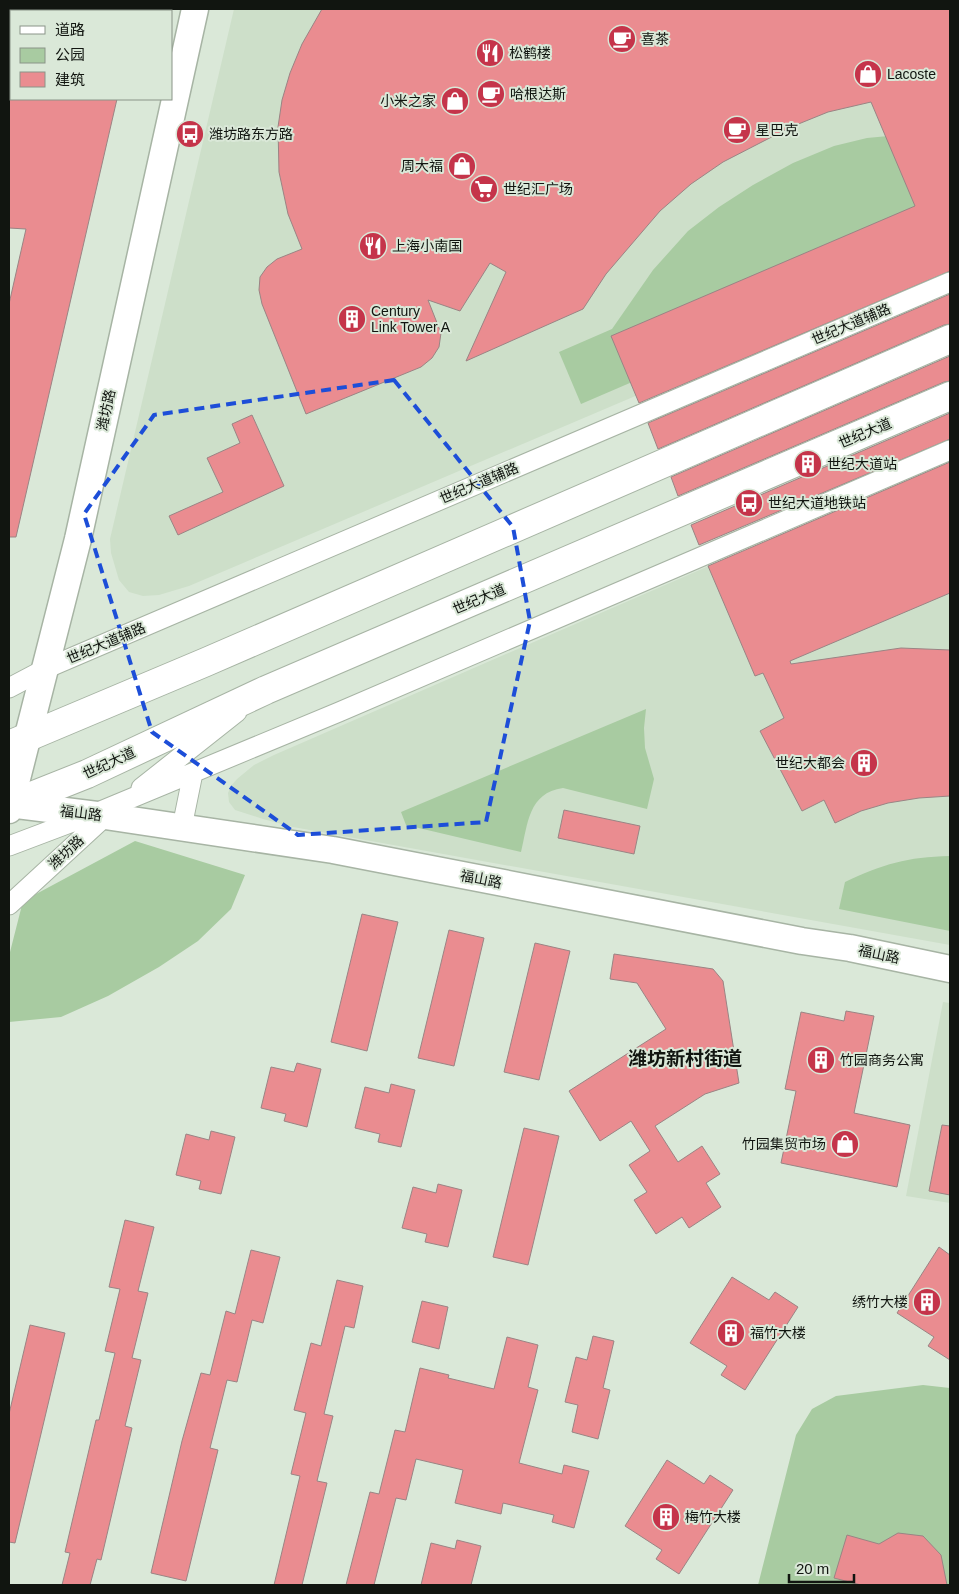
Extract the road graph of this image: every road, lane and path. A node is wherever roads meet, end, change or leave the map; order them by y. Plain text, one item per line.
1 (195, 9) edge
2 (950, 282) edge
3 (950, 339) edge
4 (950, 396) edge
5 (950, 450) edge
6 (45, 669) junction
7 (9, 688) edge
8 (266, 690) junction
9 (18, 741) edge
10 (193, 773) junction
11 (9, 805) edge
12 (106, 811) junction
13 (182, 827) junction
14 (9, 846) edge
15 (9, 905) edge
16 (950, 969) edge

1 - 6 street, 潍坊路
2 - 6 street, 世纪大道辅路
3 - 9 main road
4 - 8 main road, 世纪大道
5 - 10 street
6 - 7 street, 世纪大道辅路
6 - 9 street, 潍坊路
8 - 11 main road, 世纪大道
8 - 12 street, 潍坊路
9 - 11 street, 潍坊路
10 - 12 street
10 - 13 street
11 - 12 street, 福山路
12 - 13 street, 福山路
12 - 14 street
12 - 15 street, 潍坊路
13 - 16 street, 福山路

